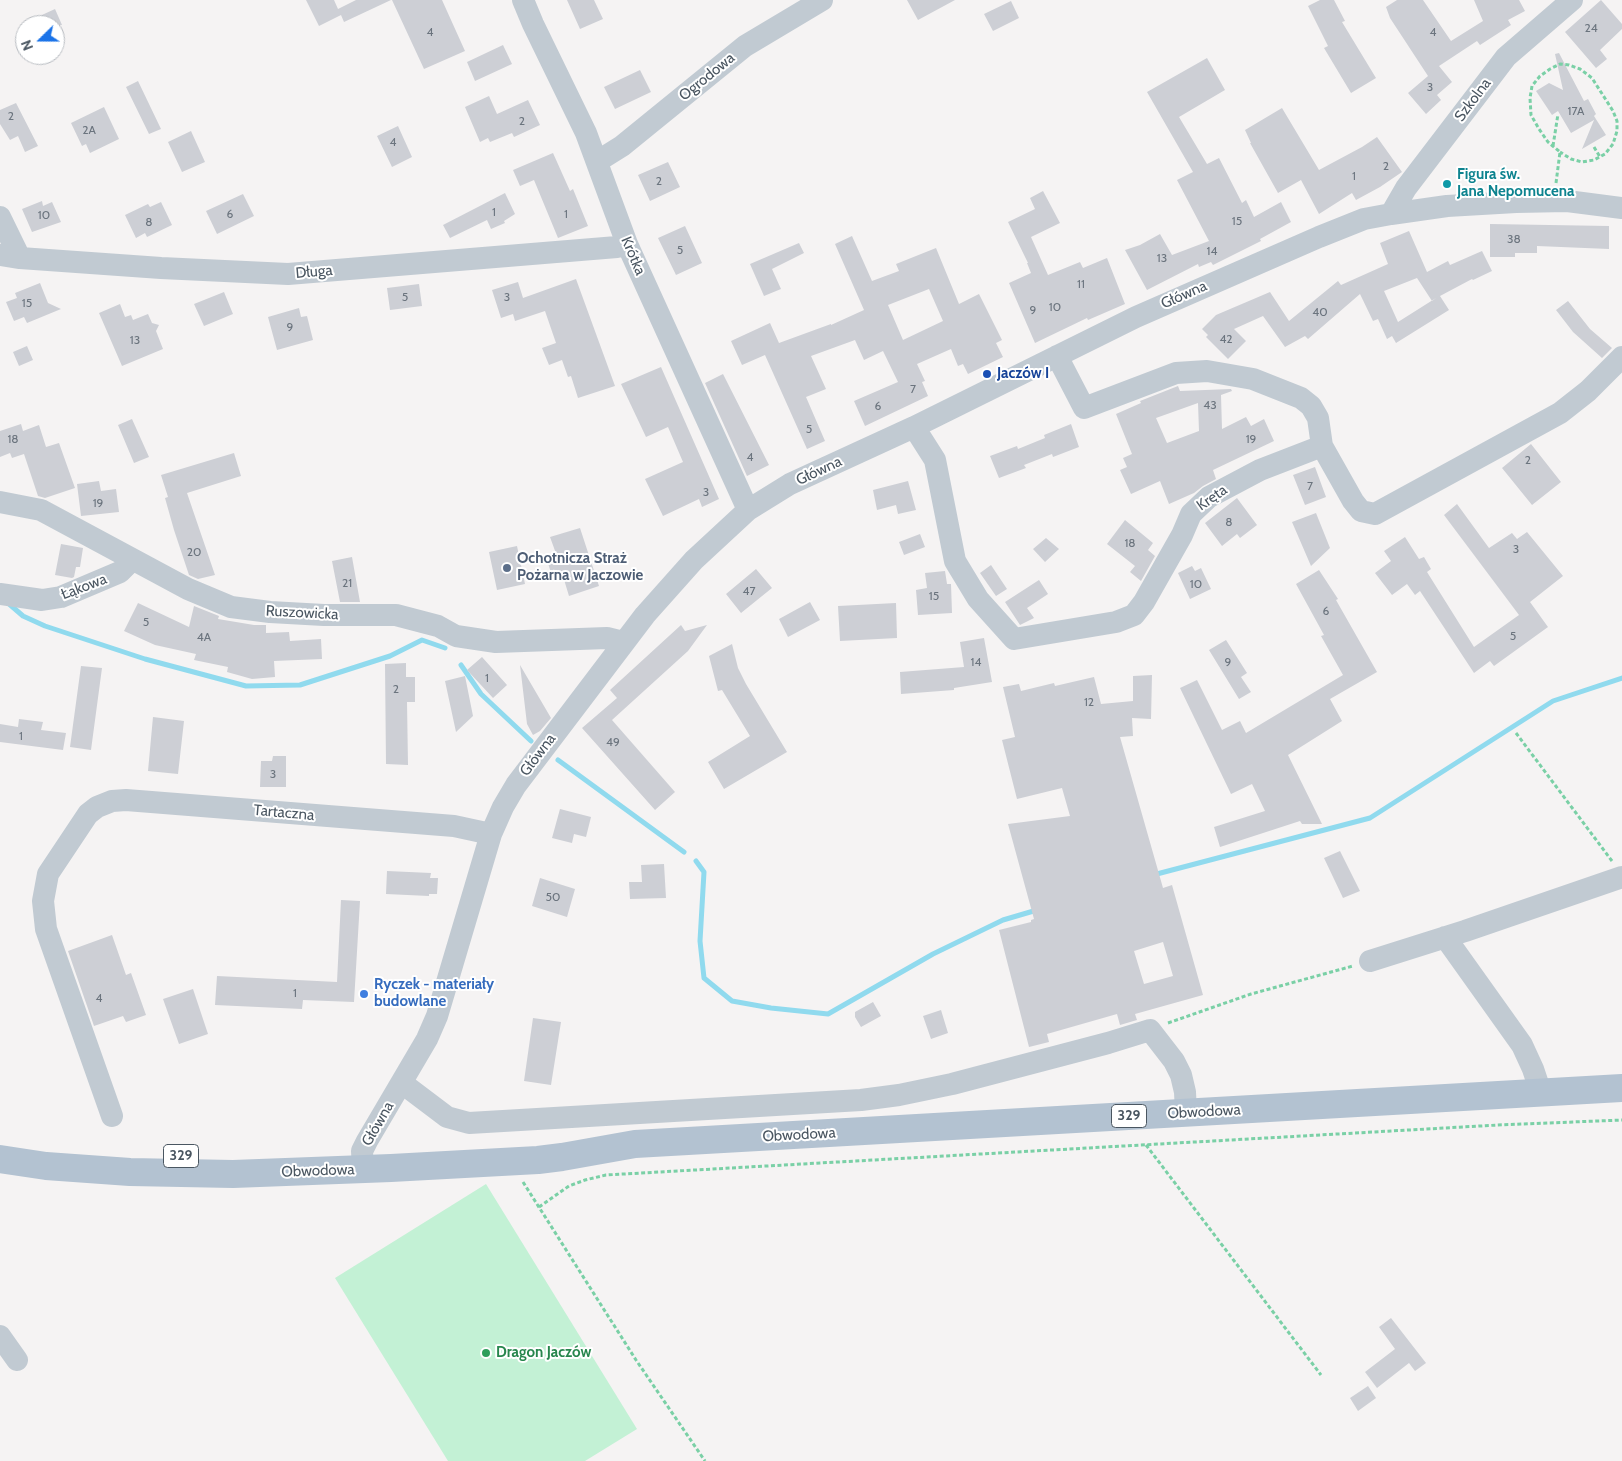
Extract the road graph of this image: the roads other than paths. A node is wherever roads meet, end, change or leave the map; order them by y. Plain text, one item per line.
1 (523, 0) edge
2 (822, 0) edge
3 (1572, 0) edge
4 (598, 161) junction
5 (1622, 208) edge
6 (1391, 214) junction
7 (0, 217) edge
8 (628, 244) junction
9 (10, 257) edge
10 (1057, 356) junction
11 (1622, 357) edge
12 (914, 427) junction
13 (1322, 446) junction
14 (0, 502) edge
15 (748, 510) junction
16 (132, 560) junction
17 (0, 594) edge
18 (623, 642) junction
19 (491, 834) junction
20 (1618, 870) edge
21 (1445, 937) junction
22 (1370, 961) road end
23 (402, 1083) junction
24 (1622, 1088) edge
25 (1540, 1092) junction
26 (1186, 1113) junction
27 (112, 1116) dead end
28 (635, 1144) junction
29 (0, 1152) edge
30 (0, 1159) edge
31 (362, 1160) junction
32 (0, 1336) edge
33 (17, 1360) dead end

1 - 4 street, Krótka
2 - 4 street, Ogrodowa
3 - 6 street, Szkolna
4 - 8 street, Krótka
5 - 6 street, Główna
6 - 10 street, Główna
7 - 9 street
8 - 9 street, Długa
8 - 15 street, Krótka
10 - 12 street, Główna
10 - 13 street
11 - 13 street
12 - 13 street, Kręta
12 - 15 street, Główna
14 - 16 street, Ruszowicka
15 - 18 street, Główna
16 - 17 street, Łąkowa
16 - 18 street, Ruszowicka
18 - 19 street, Główna
19 - 23 street, Główna
19 - 27 street, Tartaczna
20 - 21 street
21 - 22 street
21 - 25 street
23 - 26 street
23 - 31 street, Główna
24 - 25 main road, Obwodowa / 329
25 - 26 main road, Obwodowa / 329
26 - 28 main road, Obwodowa / 329
28 - 31 main road, Obwodowa / 329
28 - 31 main road, Obwodowa / 329
29 - 31 main road, Obwodowa / 329
30 - 31 main road, Obwodowa / 329
32 - 33 street

